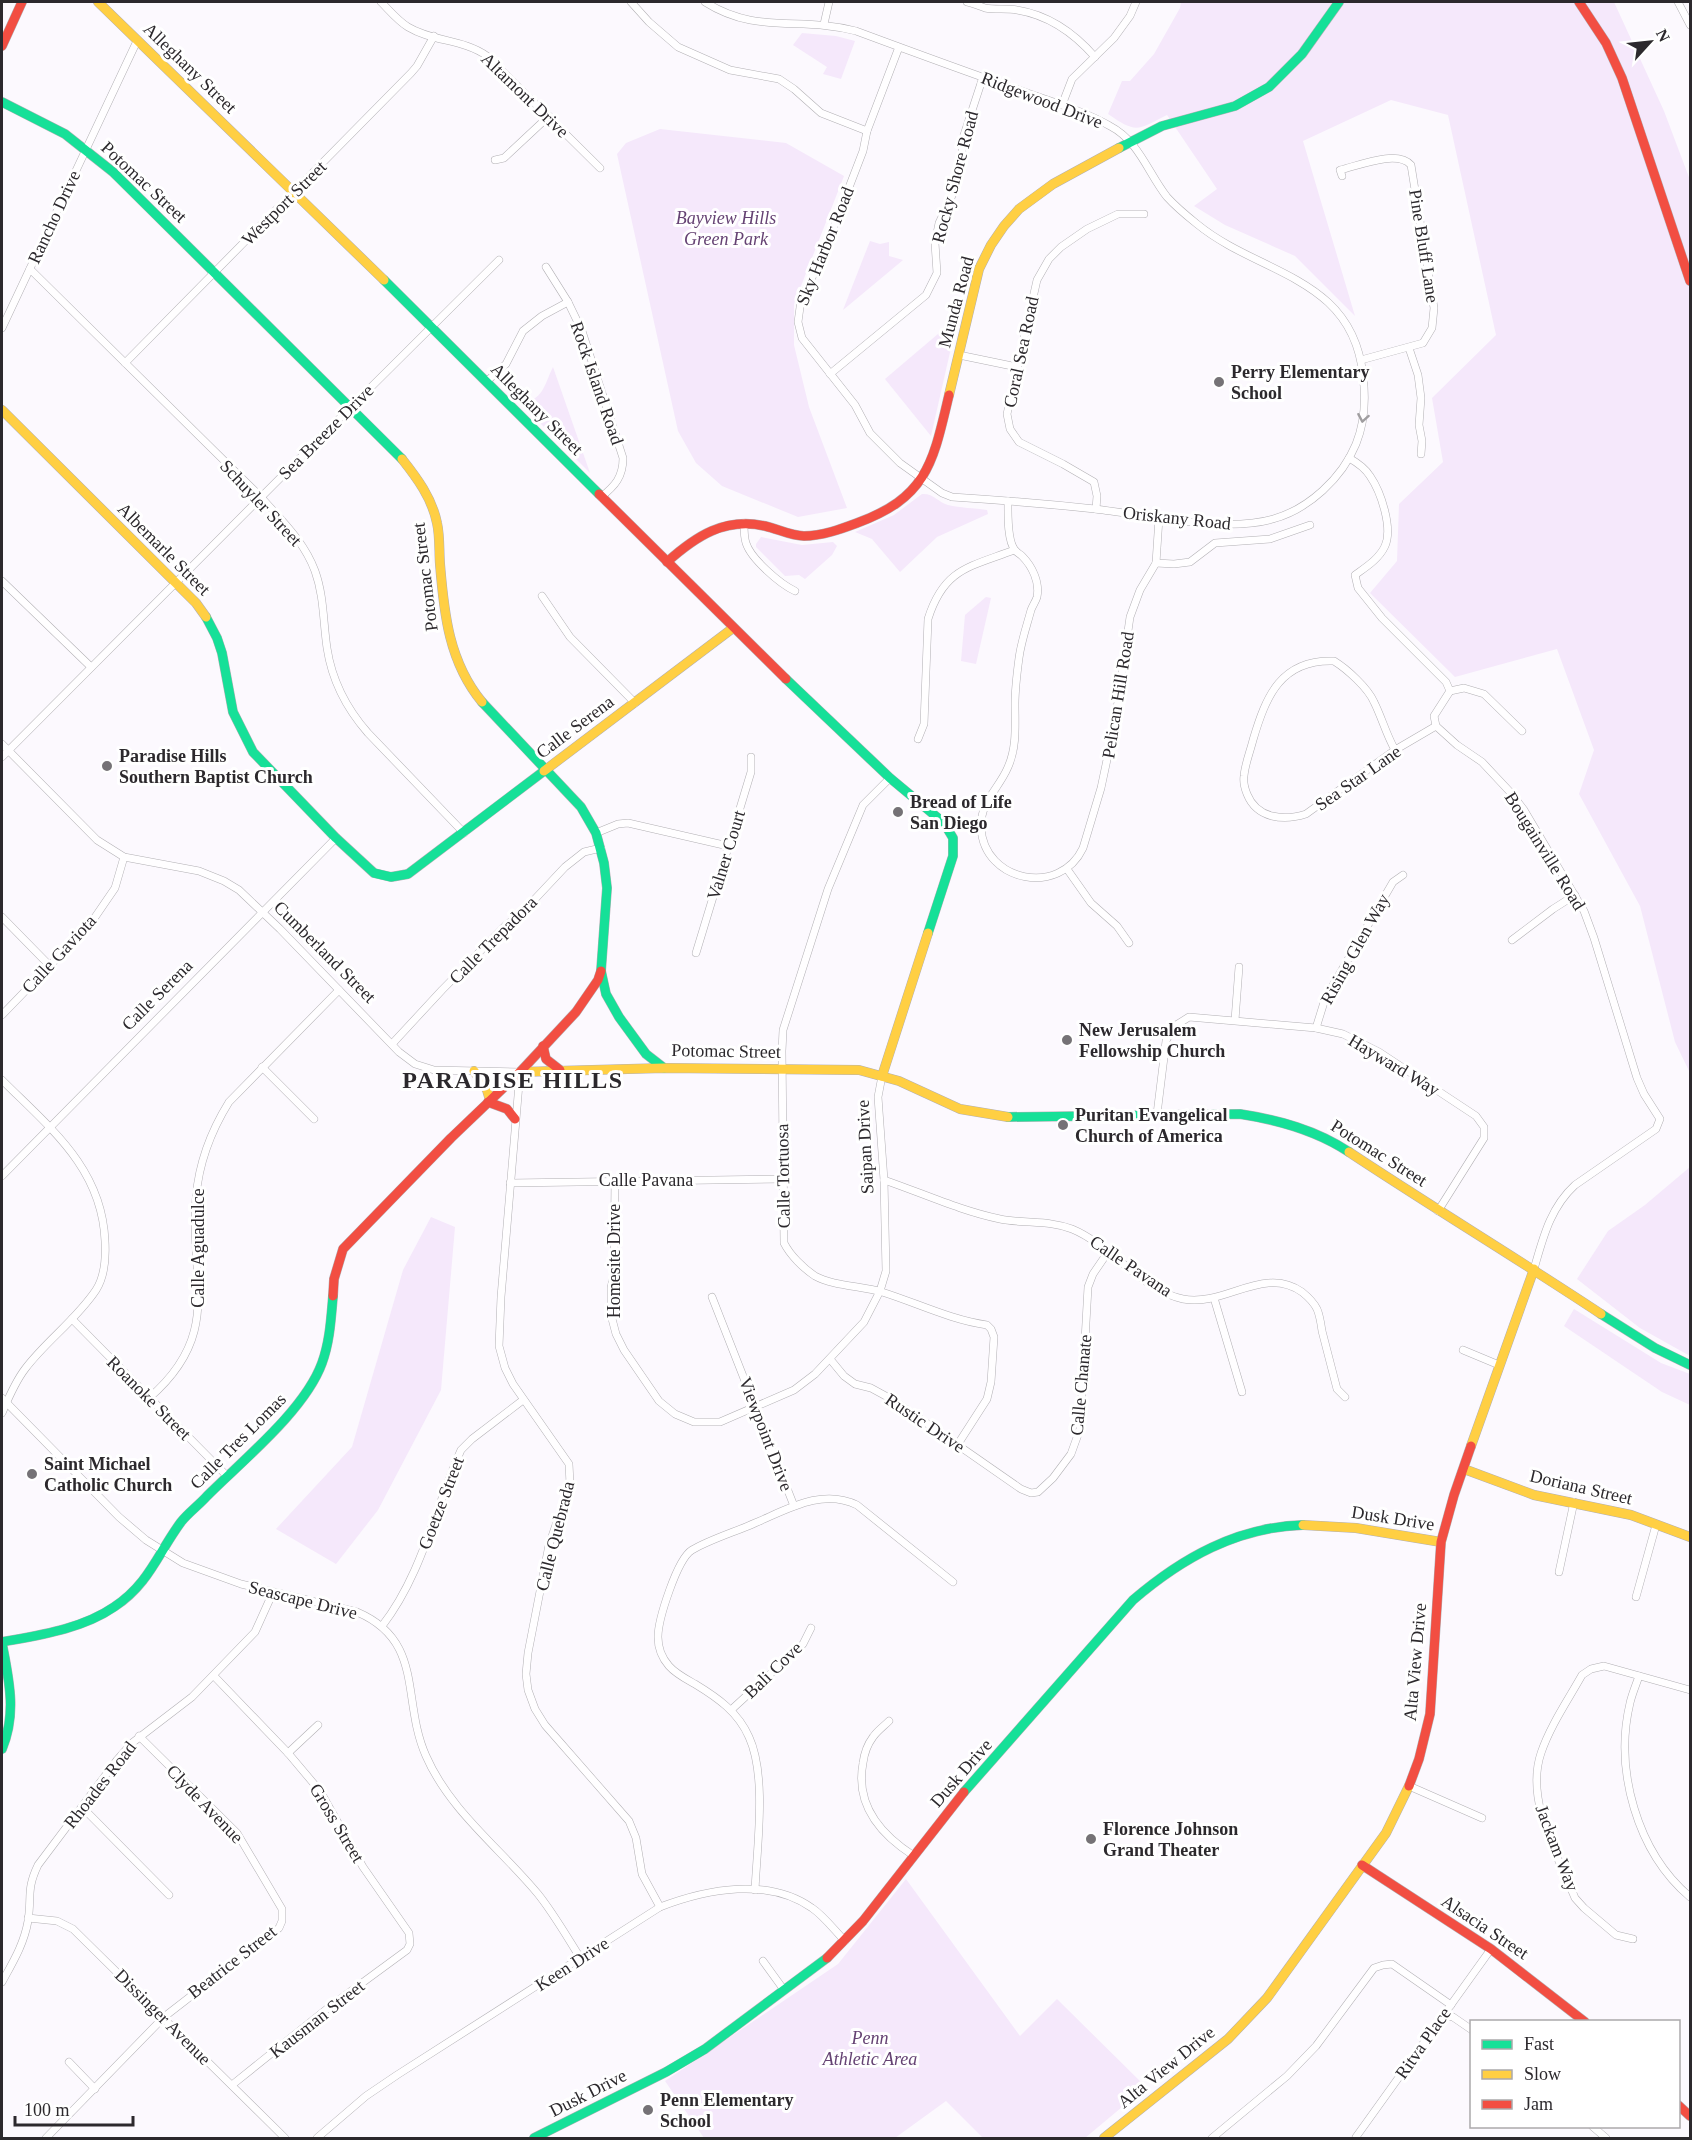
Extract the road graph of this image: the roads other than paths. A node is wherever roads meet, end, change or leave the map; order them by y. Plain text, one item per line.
1 (22, 2) edge
2 (98, 2) edge
3 (381, 2) edge
4 (631, 2) edge
5 (705, 2) edge
6 (829, 2) edge
7 (967, 2) edge
8 (1136, 2) edge
9 (1339, 2) edge
10 (1579, 2) edge
11 (1678, 2) edge
12 (824, 24) junction
13 (1690, 25) edge
14 (434, 36) junction
15 (137, 41) junction
16 (2, 46) edge
17 (899, 47) junction
18 (1095, 57) junction
19 (983, 77) junction
20 (2, 102) edge
21 (1062, 105) junction
22 (549, 116) junction
23 (867, 131) junction
24 (1131, 142) junction
25 (86, 149) junction
26 (495, 160) dead end
27 (600, 168) dead end
28 (1342, 176) dead end
29 (295, 192) junction
30 (1144, 214) dead end
31 (500, 260) dead end
32 (546, 267) dead end
33 (30, 269) junction
34 (214, 273) junction
35 (1690, 281) edge
36 (568, 302) junction
37 (431, 327) junction
38 (2, 328) edge
39 (1409, 348) junction
40 (959, 355) junction
41 (1361, 360) junction
42 (124, 363) junction
43 (1017, 368) junction
44 (830, 374) junction
45 (486, 382) junction
46 (351, 406) junction
47 (2, 410) edge
48 (1421, 454) dead end
49 (1349, 458) junction
50 (922, 478) junction
51 (261, 497) junction
52 (601, 497) junction
53 (1008, 501) junction
54 (1096, 509) junction
55 (1159, 518) junction
56 (744, 523) junction
57 (1310, 525) dead end
58 (1014, 550) junction
59 (667, 562) junction
60 (1156, 563) junction
61 (2, 581) edge
62 (176, 582) junction
63 (795, 591) dead end
64 (542, 596) dead end
65 (733, 628) junction
66 (91, 667) junction
67 (1450, 691) junction
68 (635, 703) junction
69 (1436, 726) junction
70 (1522, 731) dead end
71 (918, 739) dead end
72 (2, 744) edge
73 (1395, 750) junction
74 (8, 751) junction
75 (751, 757) dead end
76 (2, 758) edge
77 (547, 768) junction
78 (890, 778) junction
79 (464, 833) junction
80 (596, 833) junction
81 (336, 838) junction
82 (953, 838) joint
83 (729, 846) junction
84 (601, 848) junction
85 (124, 857) junction
86 (1067, 869) junction
87 (374, 873) joint
88 (1403, 875) dead end
89 (1575, 895) junction
90 (262, 912) junction
91 (2, 917) edge
92 (1512, 940) dead end
93 (1129, 943) dead end
94 (696, 953) dead end
95 (50, 966) junction
96 (1239, 967) dead end
97 (601, 971) junction
98 (339, 990) junction
99 (2, 1015) edge
100 (1235, 1020) junction
101 (1316, 1028) junction
102 (392, 1044) junction
103 (543, 1046) junction
104 (262, 1067) junction
105 (664, 1068) junction
106 (782, 1068) junction
107 (560, 1070) junction
108 (474, 1071) junction
109 (520, 1072) junction
110 (882, 1076) junction
111 (2, 1080) edge
112 (489, 1101) junction
113 (1157, 1114) junction
114 (314, 1119) dead end
115 (515, 1119) junction
116 (49, 1127) junction
117 (1651, 1133) joint
118 (2, 1176) edge
119 (783, 1179) junction
120 (884, 1180) junction
121 (615, 1181) junction
122 (510, 1183) junction
123 (1438, 1211) junction
124 (1108, 1252) junction
125 (1534, 1269) junction
126 (880, 1291) junction
127 (711, 1297) dead end
128 (1214, 1299) junction
129 (72, 1319) junction
130 (1463, 1350) dead end
131 (830, 1359) junction
132 (1499, 1365) junction
133 (1690, 1365) edge
134 (1242, 1392) dead end
135 (1345, 1397) dead end
136 (149, 1398) junction
137 (523, 1400) junction
138 (4, 1401) edge
139 (756, 1407) junction
140 (2, 1413) edge
141 (958, 1444) junction
142 (1464, 1469) junction
143 (227, 1476) junction
144 (1021, 1489) joint
145 (1574, 1502) junction
146 (794, 1506) junction
147 (1656, 1525) junction
148 (1690, 1537) edge
149 (1441, 1542) junction
150 (165, 1552) junction
151 (1559, 1572) dead end
152 (953, 1582) dead end
153 (270, 1591) junction
154 (1636, 1597) dead end
155 (382, 1626) junction
156 (812, 1628) dead end
157 (2, 1643) edge
158 (214, 1676) junction
159 (1639, 1676) junction
160 (1690, 1690) edge
161 (731, 1710) junction
162 (890, 1720) dead end
163 (318, 1725) dead end
164 (139, 1736) junction
165 (2, 1749) edge
166 (288, 1753) junction
167 (1409, 1786) junction
168 (82, 1807) junction
169 (1482, 1818) dead end
170 (914, 1856) junction
171 (1362, 1865) junction
172 (755, 1890) junction
173 (170, 1894) dead end
174 (1690, 1897) edge
175 (660, 1907) junction
176 (282, 1909) joint
177 (28, 1918) junction
178 (1633, 1939) dead end
179 (845, 1941) junction
180 (1491, 1950) junction
181 (402, 1954) joint
182 (581, 1959) junction
183 (763, 1961) dead end
184 (2, 1982) edge
185 (784, 1990) junction
186 (1451, 2005) junction
187 (1445, 2015) junction
188 (164, 2017) junction
189 (1582, 2020) edge
190 (1470, 2029) edge
191 (69, 2062) dead end
192 (232, 2085) junction
193 (95, 2089) junction
194 (1594, 2128) edge
195 (1356, 2137) dead end
196 (46, 2139) edge
197 (285, 2139) edge
198 (317, 2139) edge
199 (534, 2139) edge
200 (1104, 2139) edge
201 (1212, 2139) edge
202 (1606, 2139) edge

1 - 16 street
2 - 15 street, Alleghany Street
3 - 14 street, Altamont Drive
4 - 23 street
5 - 12 street, Ridgewood Drive
6 - 12 street
7 - 18 street
8 - 18 street
9 - 24 street, Munda Road
10 - 35 street
11 - 13 street
12 - 17 street, Ridgewood Drive
14 - 22 street, Altamont Drive
14 - 29 street, Westport Street
15 - 25 street, Rancho Drive
15 - 29 street, Alleghany Street
17 - 19 street, Ridgewood Drive
17 - 23 street, Sky Harbor Road
18 - 21 street
19 - 21 street, Ridgewood Drive
19 - 44 street, Rocky Shore Road
20 - 25 street, Potomac Street
21 - 24 street, Ridgewood Drive
22 - 26 street
22 - 27 street, Altamont Drive
23 - 44 street, Sky Harbor Road
24 - 40 street, Munda Road
24 - 41 street, Ridgewood Drive
25 - 33 street, Rancho Drive
25 - 34 street, Potomac Street
28 - 39 street, Pine Bluff Lane
29 - 34 street, Westport Street
29 - 37 street, Alleghany Street
30 - 43 street, Coral Sea Road
31 - 37 street, Sea Breeze Drive
32 - 36 street, Rock Island Road
33 - 38 street, Rancho Drive
33 - 42 street, Schuyler Street
34 - 42 street, Westport Street
34 - 46 street, Potomac Street
36 - 45 street
36 - 52 street, Rock Island Road
37 - 45 street, Alleghany Street
37 - 46 street, Sea Breeze Drive
39 - 41 street, Pine Bluff Lane
39 - 48 street
40 - 43 street
40 - 50 street, Munda Road
41 -> 49 street, Oriskany Road
42 - 51 street, Schuyler Street
43 - 54 street, Coral Sea Road
44 - 50 street, Sky Harbor Road
45 - 52 street, Alleghany Street
46 - 51 street, Sea Breeze Drive
46 - 77 street, Potomac Street
47 - 62 street, Albemarle Street
49 - 55 street, Oriskany Road
49 - 67 street
50 - 53 street, Oriskany Road
50 - 56 street, Munda Road
51 - 62 street, Sea Breeze Drive
51 - 79 street, Schuyler Street
52 - 59 street, Alleghany Street
53 - 54 street, Oriskany Road
53 - 58 street
54 - 55 street, Oriskany Road
55 - 60 street, Pelican Hill Road
56 - 59 street, Munda Road
56 - 63 street
57 - 60 street
58 - 71 street
58 - 86 street
59 - 65 street, Alleghany Street
60 - 86 street, Pelican Hill Road
61 - 66 street
62 - 66 street, Sea Breeze Drive
62 - 81 street, Albemarle Street
64 - 68 street
65 - 68 street, Calle Serena
65 - 78 street, Alleghany Street
66 - 74 street, Sea Breeze Drive
67 - 69 street
67 - 70 street
68 - 77 street, Calle Serena
69 - 73 street, Sea Star Lane
69 - 89 street, Bougainville Road
72 - 74 street, Cumberland Street
73 - 73 street, Sea Star Lane
74 - 76 street, Sea Breeze Drive
74 - 85 street, Cumberland Street
75 - 83 street, Valner Court
77 - 79 street, Calle Serena
77 - 80 street, Potomac Street
78 - 82 street, Alleghany Street
78 - 106 street, Calle Tortuosa
79 - 87 street, Calle Serena
80 - 83 street
80 - 84 street, Potomac Street
81 - 87 street, Albemarle Street
81 - 90 street, Calle Serena
82 - 110 street, Saipan Drive
83 - 94 street, Valner Court
84 - 97 street, Potomac Street
84 - 102 street, Calle Trepadora
85 - 90 street, Cumberland Street
85 - 95 street, Calle Gaviota
86 - 93 street
88 - 101 street, Rising Glen Way
89 - 92 street
89 - 117 street, Bougainville Road
90 - 98 street, Cumberland Street
90 - 116 street, Calle Serena
91 - 95 street
95 - 99 street, Calle Gaviota
96 - 100 street
97 - 103 street, Calle Tres Lomas
97 - 105 street, Potomac Street
98 - 102 street, Cumberland Street
98 - 104 street, Calle Aguadulce
100 - 101 street, Hayward Way
100 - 113 street, Hayward Way
101 - 123 street, Hayward Way
102 - 108 street, Cumberland Street
103 - 107 street
103 - 109 street, Calle Tres Lomas
104 - 114 street
104 - 136 street, Calle Aguadulce
105 - 106 street, Potomac Street
105 - 107 street, Cumberland Street
106 - 110 street, Potomac Street
106 - 119 street, Calle Tortuosa
107 - 109 street, Cumberland Street
108 - 109 street, Cumberland Street
108 - 112 street
109 - 112 street, Calle Tres Lomas
109 - 115 street, Calle Quebrada
110 - 113 street, Potomac Street
110 - 120 street, Saipan Drive
111 - 116 street
112 - 115 street
112 - 143 street, Calle Tres Lomas
113 - 123 street, Potomac Street
115 - 122 street, Calle Quebrada
116 - 118 street, Calle Serena
116 - 129 street
117 - 125 street, Alta View Drive
119 - 121 street, Calle Pavana
119 - 126 street, Calle Tortuosa
120 - 124 street, Calle Pavana
120 - 126 street, Saipan Drive
121 - 122 street, Calle Pavana
121 - 139 street, Homesite Drive
122 - 137 street, Calle Quebrada
123 - 125 street, Potomac Street
124 - 128 street, Calle Pavana
124 - 144 street, Calle Chanate
125 - 132 street, Alta View Drive
125 - 133 street, Potomac Street
126 - 131 street, Saipan Drive
126 - 141 street, Calle Tortuosa
127 - 139 street, Viewpoint Drive
128 - 134 street
128 - 135 street, Calle Pavana
129 - 136 street, Roanoke Street
129 - 138 street
130 - 132 street
131 - 139 street, Saipan Drive
131 - 141 street, Rustic Drive
132 - 142 street, Alta View Drive
136 - 143 street, Roanoke Street
137 - 155 street, Goetze Street
137 - 175 street, Calle Quebrada
138 - 140 street
138 - 150 street, Seascape Drive
139 - 146 street, Viewpoint Drive
141 - 144 street, Rustic Drive
142 - 145 street, Doriana Street
142 - 149 street, Alta View Drive
143 - 150 street, Calle Tres Lomas
145 - 147 street, Doriana Street
145 - 151 street
146 - 152 street
146 - 161 street, Viewpoint Drive
147 - 148 street, Doriana Street
147 - 154 street
149 - 167 street, Alta View Drive
149 - 170 street, Dusk Drive
150 - 153 street, Seascape Drive
150 - 157 street, Calle Tres Lomas
153 - 155 street, Seascape Drive
153 - 158 street, Rhoades Road
155 - 182 street, Seascape Drive
156 - 161 street, Bali Cove
157 - 165 street
158 - 164 street, Rhoades Road
158 - 166 street, Gross Street
159 - 160 street
159 - 174 street
159 - 178 street, Jackam Way
161 - 172 street, Viewpoint Drive
162 - 170 street
163 - 166 street
164 - 168 street, Rhoades Road
164 - 176 street, Clyde Avenue
166 - 181 street, Gross Street
167 - 169 street
167 - 171 street, Alta View Drive
168 - 173 street
168 - 177 street, Rhoades Road
170 - 179 street, Dusk Drive
171 - 180 street, Alsacia Street
171 - 200 street, Alta View Drive
172 - 175 street, Keen Drive
172 - 179 street, Keen Drive
175 - 182 street, Keen Drive
176 - 188 street, Beatrice Street
177 - 184 street, Rhoades Road
177 - 188 street, Dissinger Avenue
179 - 185 street, Dusk Drive
180 - 186 street, Ritva Place
180 - 189 street, Alsacia Street
181 - 192 street, Kausman Street
182 - 198 street, Keen Drive
183 - 185 street
185 - 199 street, Dusk Drive
186 - 187 street, Ritva Place
186 - 201 street
187 - 190 street
187 - 195 street, Ritva Place
188 - 192 street, Dissinger Avenue
188 - 193 street, Beatrice Street
191 - 193 street
192 - 197 street, Dissinger Avenue
193 - 196 street, Beatrice Street
194 - 202 street

